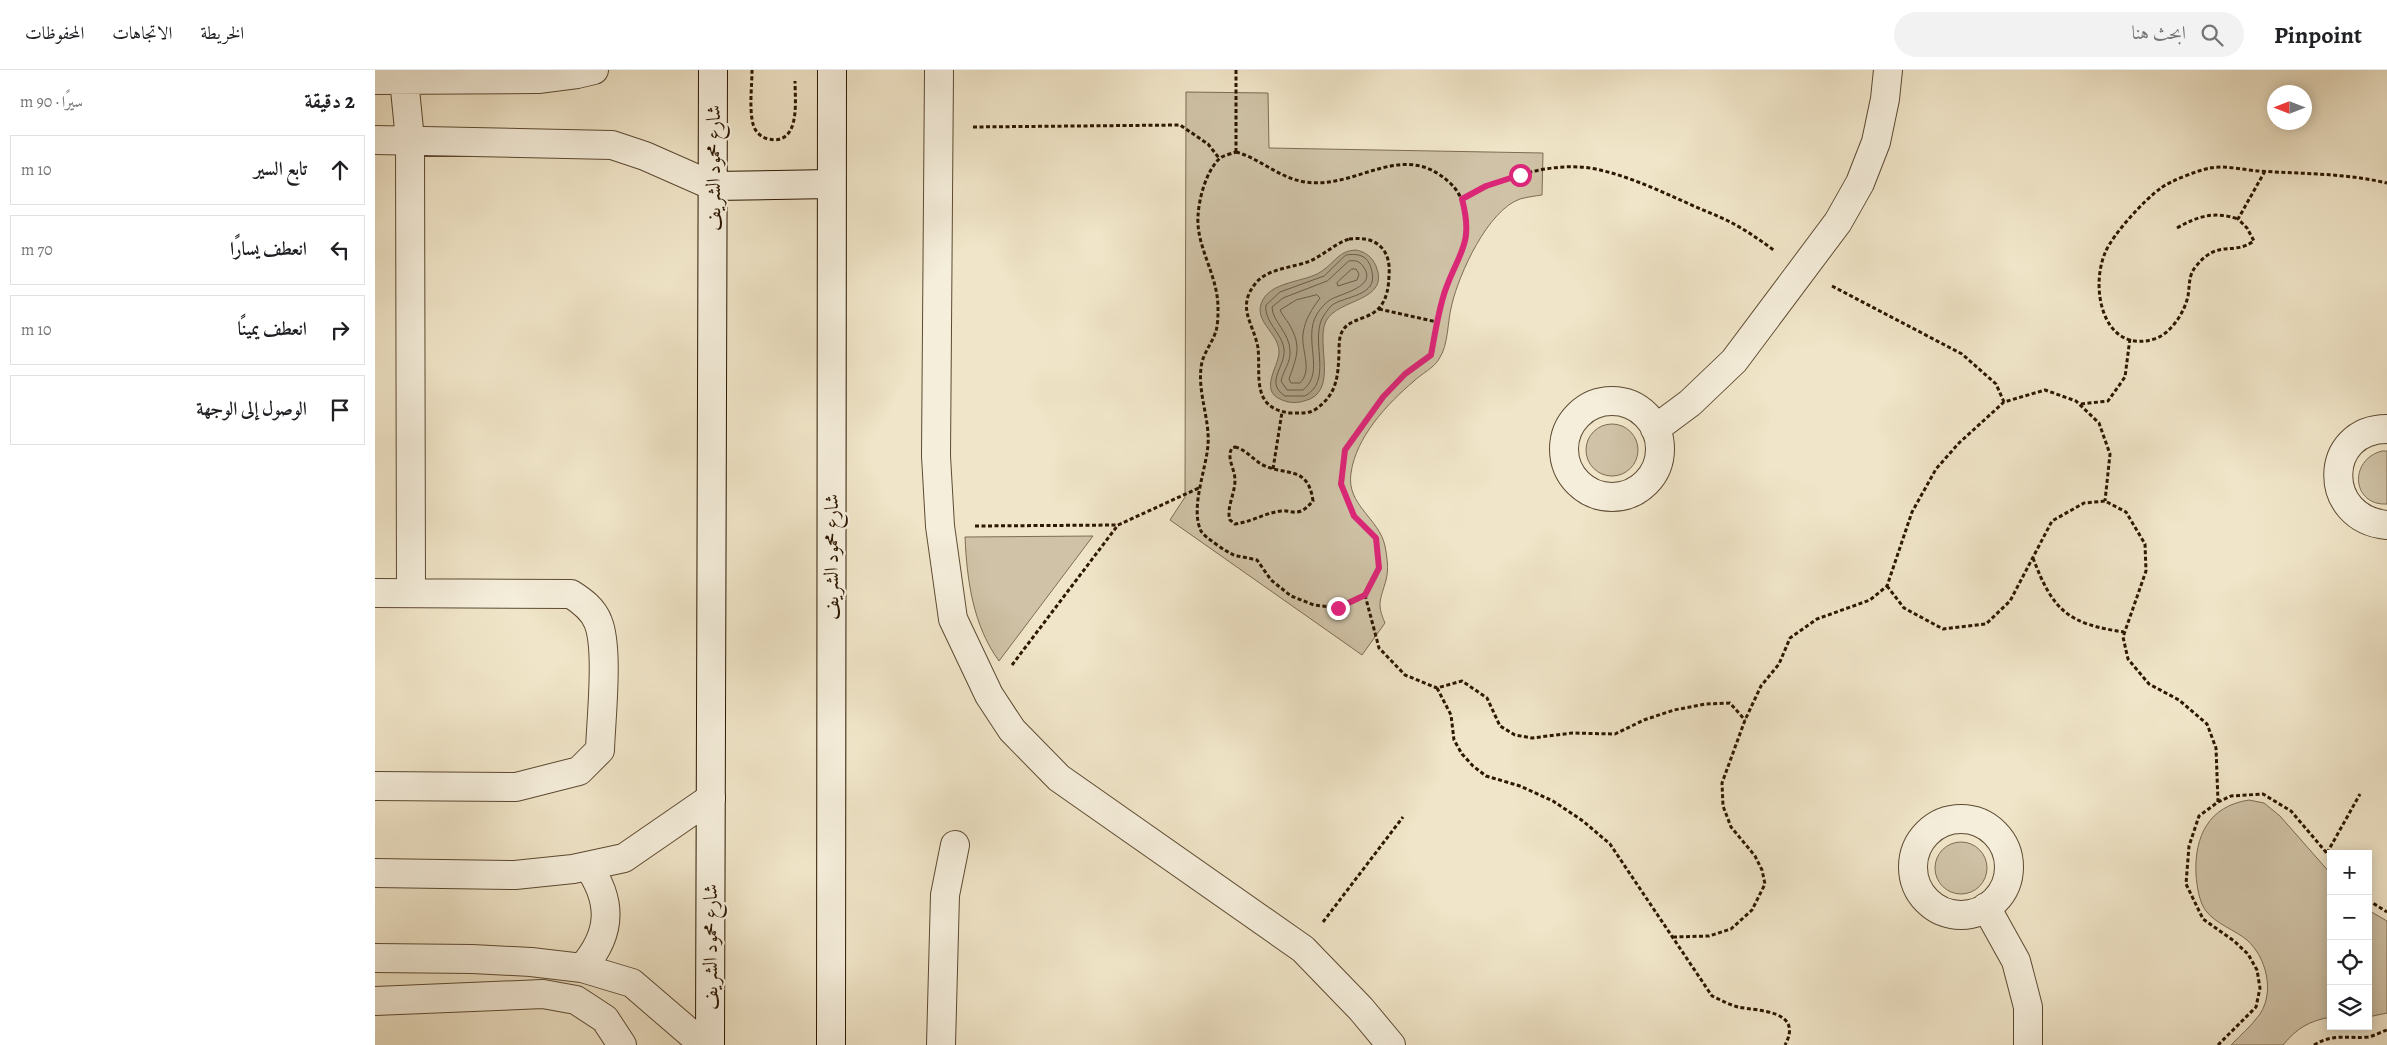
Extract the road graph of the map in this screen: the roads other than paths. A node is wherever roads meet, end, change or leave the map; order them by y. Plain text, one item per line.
1 (594, 70) edge
2 (713, 70) edge
3 (832, 70) edge
4 (939, 70) edge
5 (1888, 70) edge
6 (443, 75) edge
7 (375, 80) edge
8 (404, 80) junction
9 (375, 140) edge
10 (410, 140) junction
11 (830, 184) junction
12 (713, 186) junction
13 (1655, 428) dead end
14 (2387, 429) edge
15 (2387, 525) edge
16 (375, 593) edge
17 (411, 593) junction
18 (375, 786) edge
19 (711, 798) junction
20 (955, 845) dead end
21 (588, 866) junction
22 (375, 873) edge
23 (1986, 907) dead end
24 (375, 958) edge
25 (582, 968) junction
26 (375, 1002) edge
27 (622, 1045) edge
28 (704, 1045) edge
29 (710, 1045) edge
30 (831, 1045) edge
31 (941, 1045) edge
32 (1391, 1045) edge
33 (2028, 1045) edge

1 - 6 street
2 - 12 street, شارع محمود الشريف
3 - 11 street, شارع محمود الشريف
4 - 32 street
5 - 13 street
6 - 8 street
7 - 8 street
8 - 10 street
9 - 10 street
10 - 12 street
10 - 17 street
11 - 12 street
11 - 30 street, شارع محمود الشريف
12 - 19 street, شارع محمود الشريف
14 - 15 street
16 - 17 street
17 - 18 street
19 - 21 street
19 - 29 street, شارع محمود الشريف
20 - 31 street
21 - 22 street
21 - 25 street
23 - 33 street
24 - 25 street
25 - 28 street
26 - 27 street

